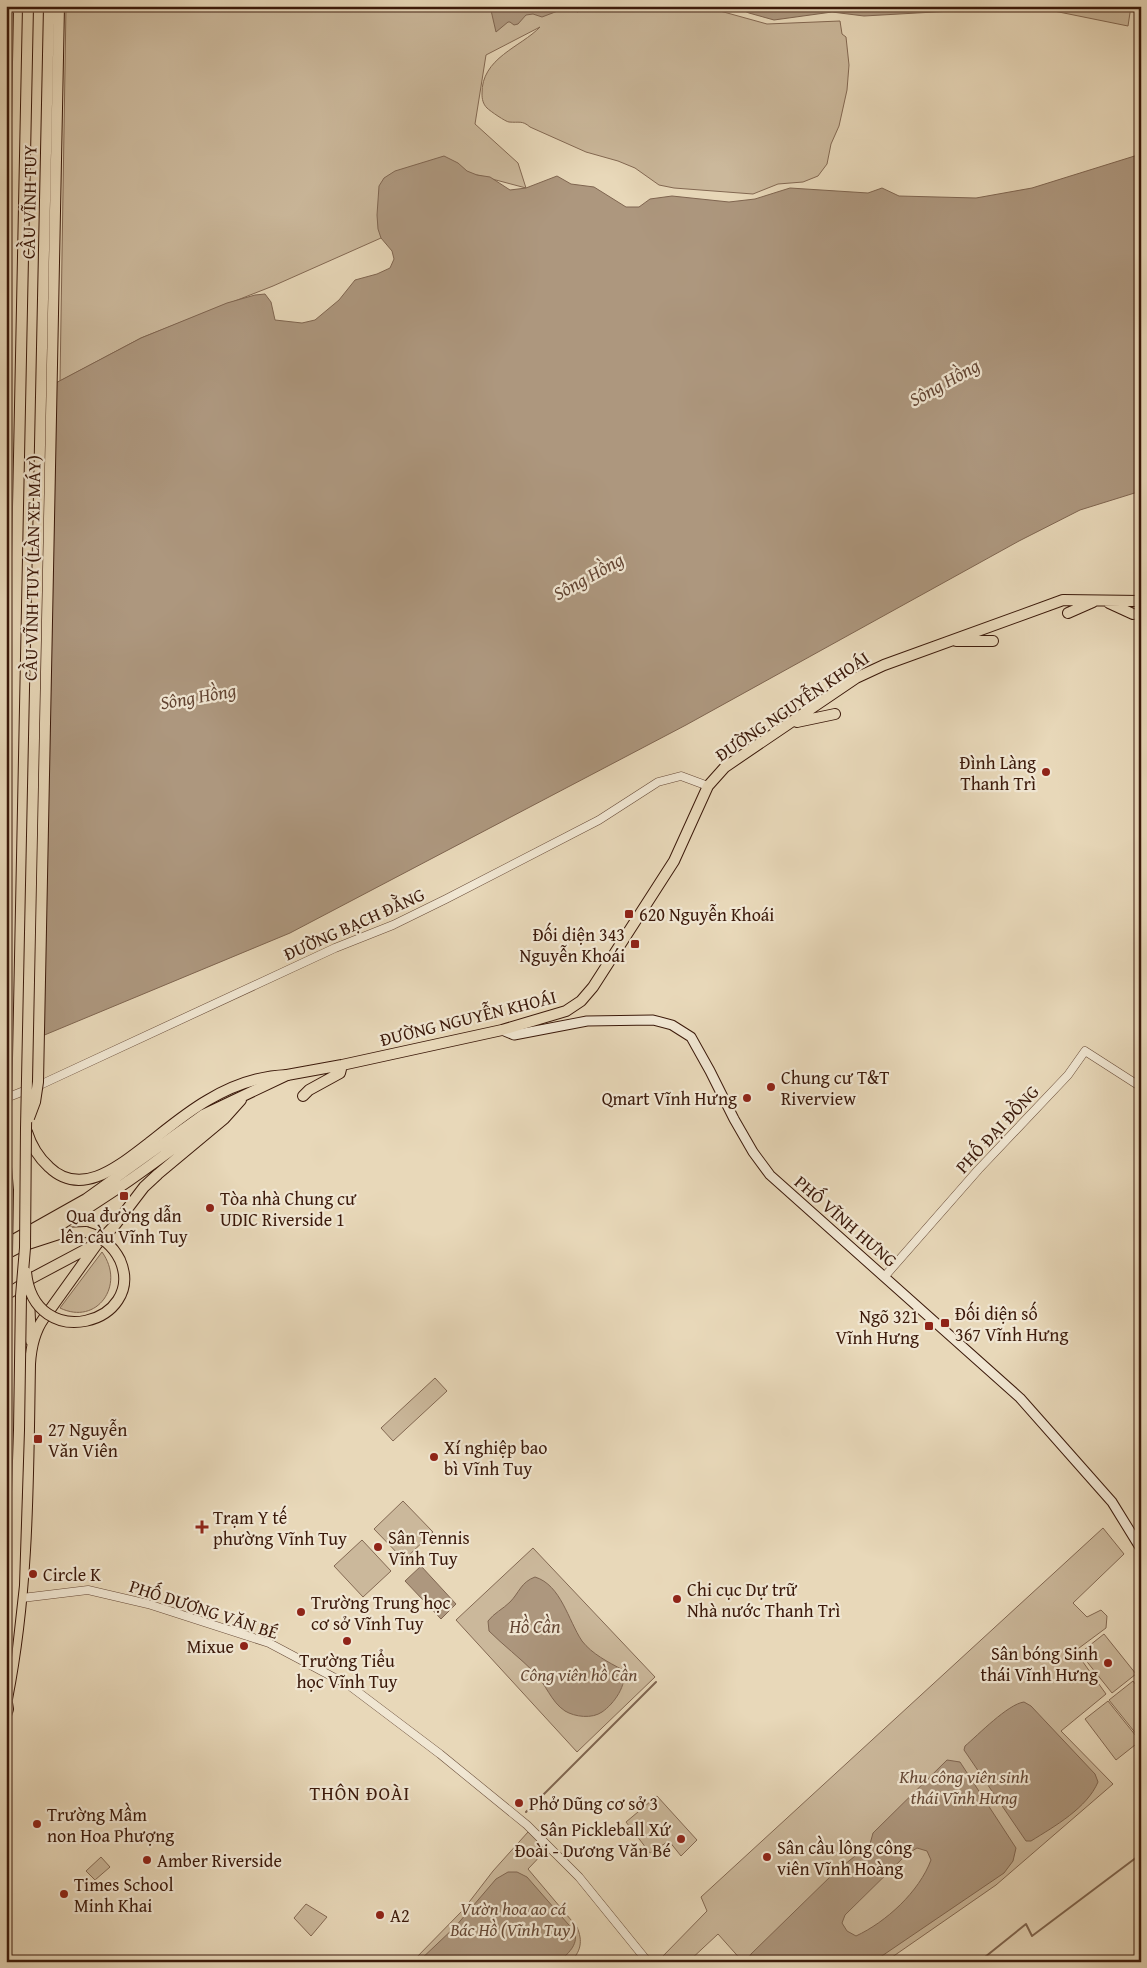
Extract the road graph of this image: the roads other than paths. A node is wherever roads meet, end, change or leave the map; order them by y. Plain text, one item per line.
1 (20, 6) edge
2 (28, 6) edge
3 (49, 6) edge
4 (59, 6) edge
5 (1100, 601) junction
6 (1141, 601) edge
7 (1068, 613) dead end
8 (1134, 614) dead end
9 (950, 641) junction
10 (992, 641) dead end
11 (835, 714) dead end
12 (793, 722) junction
13 (6, 735) edge
14 (708, 786) junction
15 (502, 1030) junction
16 (342, 1065) junction
17 (287, 1075) junction
18 (1141, 1087) edge
19 (245, 1096) junction
20 (302, 1096) dead end
21 (6, 1098) edge
22 (235, 1101) junction
23 (6, 1108) edge
24 (26, 1128) junction
25 (6, 1167) edge
26 (6, 1244) edge
27 (97, 1244) junction
28 (25, 1247) junction
29 (6, 1254) edge
30 (885, 1276) junction
31 (19, 1287) junction
32 (6, 1295) edge
33 (6, 1317) edge
34 (31, 1347) junction
35 (28, 1479) junction
36 (6, 1486) edge
37 (6, 1502) edge
38 (27, 1509) junction
39 (1141, 1549) edge
40 (22, 1598) junction
41 (6, 1657) edge
42 (7, 1698) edge
43 (6, 1715) edge
44 (648, 1962) edge

1 - 13 main road, CẦU VĨNH TUY (LÀN XE MÁY)
2 - 23 main road, CẦU VĨNH TUY, bridge
3 - 24 main road, CẦU VĨNH TUY, bridge
4 - 24 main road, CẦU VĨNH TUY (LÀN XE MÁY), bridge
5 - 6 main road, ĐƯỜNG NGUYỄN KHOÁI
5 - 7 main road
5 - 8 main road
5 - 9 main road, ĐƯỜNG NGUYỄN KHOÁI
9 - 10 main road
9 - 12 main road, ĐƯỜNG NGUYỄN KHOÁI
11 - 12 main road
12 - 14 main road, ĐƯỜNG NGUYỄN KHOÁI
14 - 15 main road, ĐƯỜNG NGUYỄN KHOÁI
14 - 21 street, ĐƯỜNG BẠCH ĐẰNG
15 - 16 main road, ĐƯỜNG NGUYỄN KHOÁI
15 - 30 main road, PHỐ VĨNH HƯNG
16 - 17 main road, ĐƯỜNG NGUYỄN KHOÁI
16 - 20 main road
17 - 19 main road, ĐƯỜNG NGUYỄN KHOÁI
17 - 24 main road
18 - 30 street, PHỐ ĐẠI ĐỒNG
19 - 22 main road, ĐƯỜNG NGUYỄN KHOÁI
19 - 27 main road
22 - 26 main road, ĐƯỜNG NGUYỄN KHOÁI
22 - 28 main road, ĐƯỜNG NGUYỄN KHOÁI
24 - 28 main road, CẦU VĨNH TUY, bridge
25 - 33 main road, bridge
27 - 31 main road
27 - 34 main road
28 - 28 main road, bridge
28 - 29 main road, ĐƯỜNG NGUYỄN KHOÁI
28 - 41 main road, CẦU VĨNH TUY, bridge
30 - 39 main road, PHỐ VĨNH HƯNG
31 - 32 main road
31 - 34 main road
34 - 35 main road
35 - 36 main road
35 - 38 main road
37 - 38 main road
38 - 40 main road
40 - 42 main road
40 - 44 street, PHỐ DƯƠNG VĂN BÉ
42 - 43 main road

